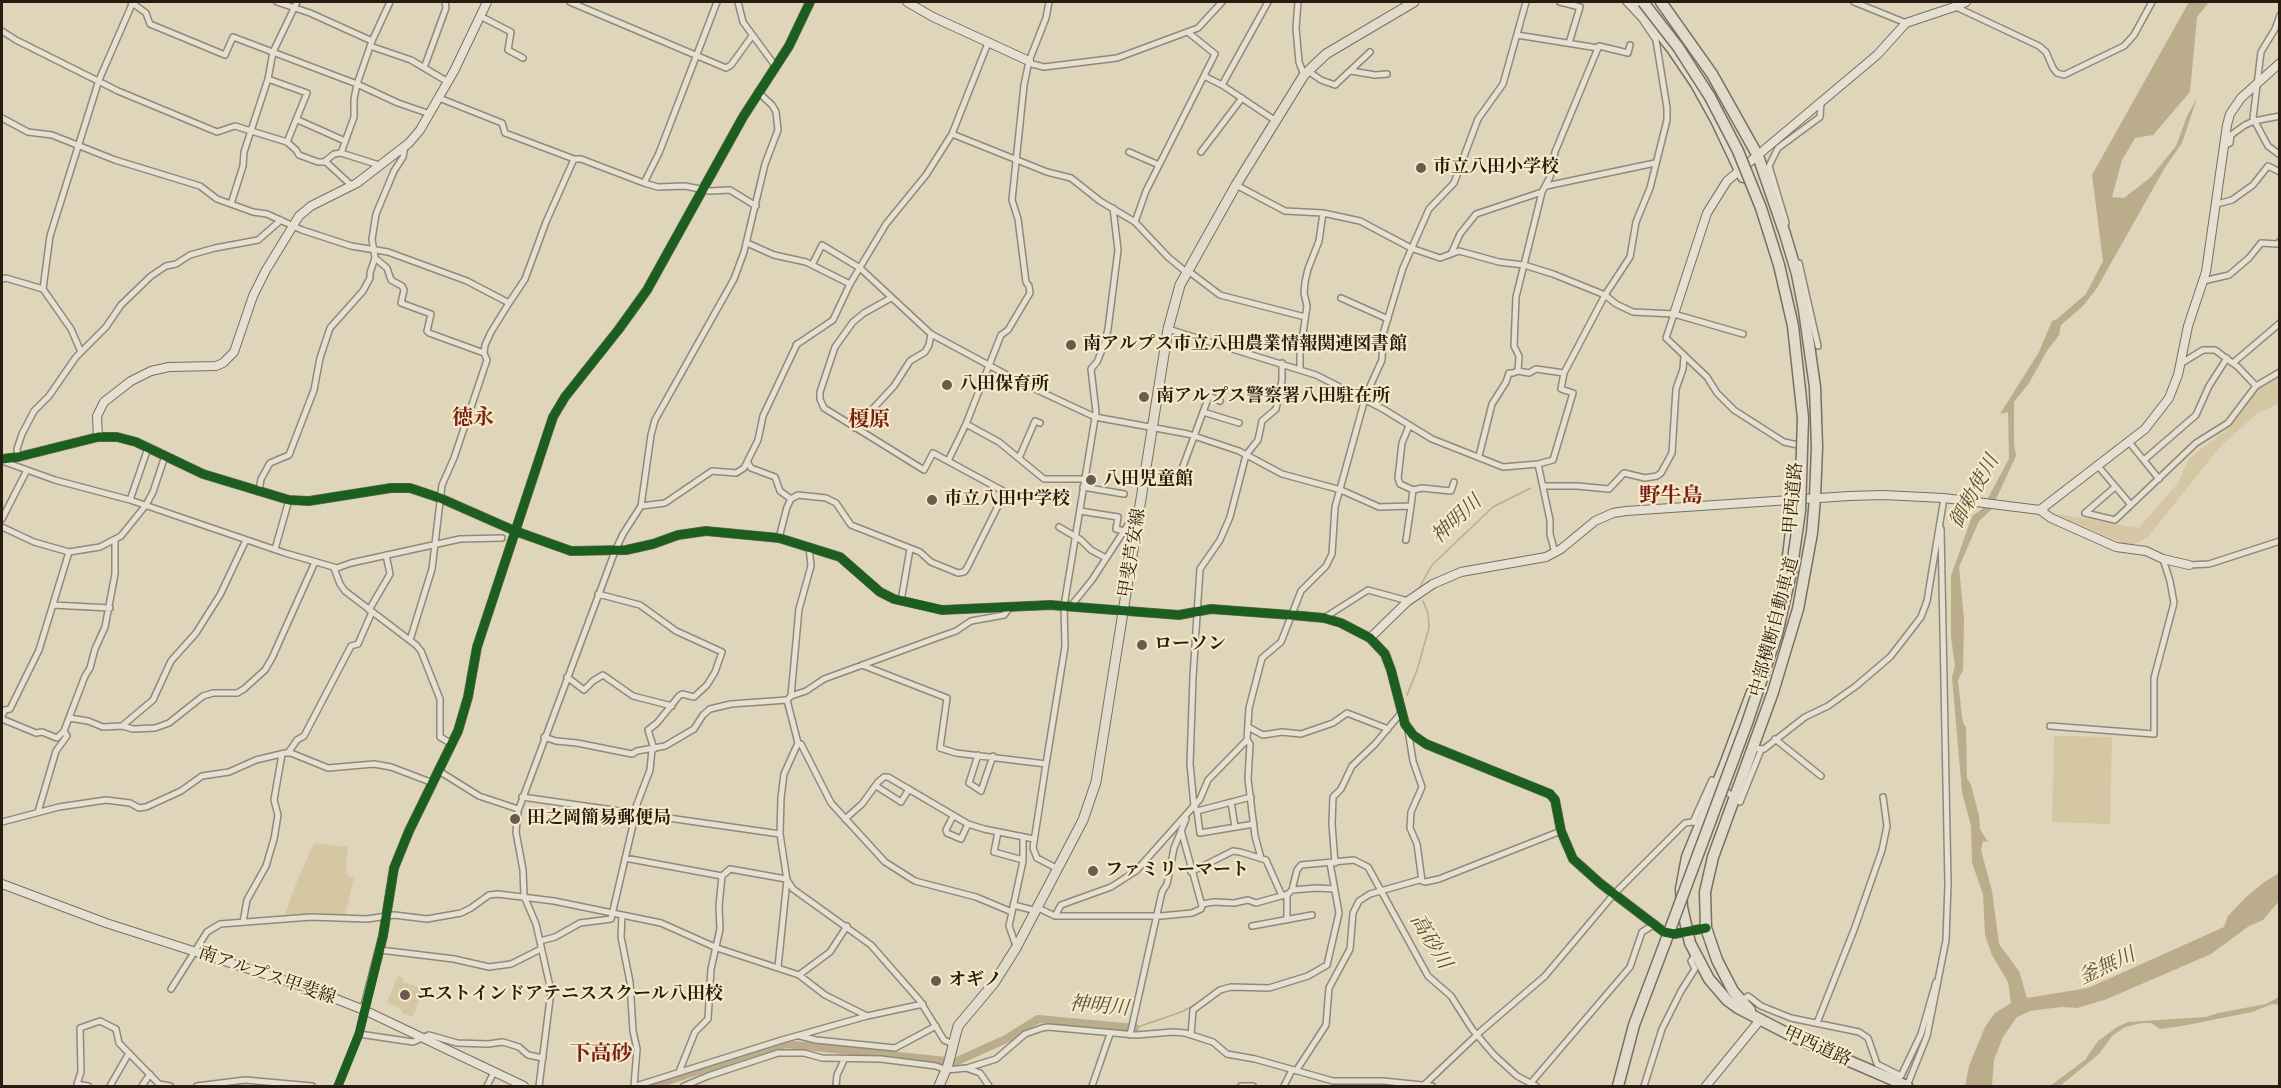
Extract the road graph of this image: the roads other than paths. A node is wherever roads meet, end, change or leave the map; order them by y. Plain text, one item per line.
1 (131, 2) edge
2 (277, 2) edge
3 (297, 2) edge
4 (390, 2) edge
5 (445, 2) edge
6 (487, 2) edge
7 (570, 2) edge
8 (717, 2) edge
9 (738, 2) edge
10 (810, 2) edge
11 (906, 2) edge
12 (1049, 2) edge
13 (1222, 2) edge
14 (1268, 2) edge
15 (1298, 2) edge
16 (1414, 2) edge
17 (1526, 2) edge
18 (1560, 2) edge
19 (1626, 2) edge
20 (1635, 2) edge
21 (1643, 2) edge
22 (1661, 2) edge
23 (1854, 2) edge
24 (1966, 2) edge
25 (2152, 2) edge
26 (1956, 7) junction
27 (294, 9) junction
28 (2280, 15) edge
29 (480, 16) junction
30 (1645, 17) junction
31 (1906, 23) junction
32 (2, 31) edge
33 (1189, 33) junction
34 (1517, 35) junction
35 (752, 36) junction
36 (371, 43) junction
37 (988, 43) junction
38 (1569, 43) junction
39 (1630, 45) dead end
40 (1598, 48) junction
41 (273, 52) junction
42 (1370, 52) dead end
43 (695, 55) junction
44 (523, 58) dead end
45 (1029, 61) junction
46 (2280, 63) edge
47 (776, 67) junction
48 (424, 68) junction
49 (1351, 71) junction
50 (1306, 73) junction
51 (1387, 74) dead end
52 (1204, 76) junction
53 (268, 79) junction
54 (99, 80) junction
55 (448, 82) junction
56 (357, 84) junction
57 (1222, 85) junction
58 (2256, 85) junction
59 (758, 92) junction
60 (439, 98) junction
61 (1242, 98) junction
62 (1821, 100) junction
63 (430, 114) junction
64 (2280, 116) edge
65 (2, 118) edge
66 (298, 120) junction
67 (1276, 121) junction
68 (2254, 121) junction
69 (252, 133) junction
70 (952, 134) junction
71 (345, 141) junction
72 (287, 142) junction
73 (78, 146) junction
74 (2223, 146) junction
75 (405, 147) junction
76 (1129, 152) dead end
77 (1201, 152) dead end
78 (340, 153) junction
79 (2280, 155) edge
80 (1758, 156) junction
81 (574, 159) junction
82 (1016, 160) junction
83 (324, 161) junction
84 (1655, 163) junction
85 (379, 165) junction
86 (1159, 165) junction
87 (1740, 170) junction
88 (2280, 172) edge
89 (644, 183) junction
90 (1236, 185) junction
91 (351, 186) junction
92 (1546, 186) junction
93 (702, 190) junction
94 (1542, 192) junction
95 (231, 204) junction
96 (2217, 204) junction
97 (756, 206) junction
98 (1113, 208) junction
99 (1323, 213) junction
100 (281, 220) junction
101 (1135, 222) junction
102 (292, 225) junction
103 (2280, 241) edge
104 (747, 243) junction
105 (372, 248) junction
106 (1411, 248) junction
107 (1451, 254) junction
108 (375, 258) junction
109 (812, 265) junction
110 (1524, 265) junction
111 (860, 268) junction
112 (1187, 271) junction
113 (2, 279) edge
114 (2204, 282) junction
115 (850, 284) junction
116 (43, 289) junction
117 (1605, 295) junction
118 (891, 298) junction
119 (1341, 298) dead end
120 (509, 303) junction
121 (1674, 314) junction
122 (1305, 317) junction
123 (1388, 319) junction
124 (2280, 323) edge
125 (1168, 329) junction
126 (931, 334) junction
127 (1743, 334) dead end
128 (1818, 346) dead end
129 (81, 352) junction
130 (484, 353) junction
131 (1684, 357) junction
132 (2227, 358) junction
133 (1282, 363) junction
134 (2233, 363) junction
135 (2180, 364) junction
136 (989, 365) junction
137 (1300, 369) junction
138 (1518, 370) junction
139 (2280, 372) edge
140 (1564, 373) junction
141 (2256, 386) junction
142 (1367, 400) junction
143 (1220, 401) dead end
144 (1203, 412) junction
145 (1095, 417) junction
146 (1040, 423) dead end
147 (1239, 423) dead end
148 (966, 424) junction
149 (1409, 426) junction
150 (855, 428) junction
151 (1152, 428) junction
152 (1194, 436) junction
153 (98, 438) junction
154 (2128, 442) junction
155 (1798, 445) junction
156 (148, 448) junction
157 (1246, 455) junction
158 (165, 456) junction
159 (1479, 456) junction
160 (18, 458) junction
161 (1019, 458) junction
162 (2, 460) edge
163 (2144, 460) junction
164 (948, 461) junction
165 (748, 463) junction
166 (1538, 464) junction
167 (2098, 466) junction
168 (1182, 469) dead end
169 (27, 470) junction
170 (1084, 479) junction
171 (2159, 479) junction
172 (1454, 482) dead end
173 (1543, 486) junction
174 (1083, 487) junction
175 (2115, 487) junction
176 (1341, 490) junction
177 (1413, 490) junction
178 (259, 492) junction
179 (1124, 494) dead end
180 (440, 498) junction
181 (1815, 498) junction
182 (1947, 498) junction
183 (791, 499) junction
184 (130, 500) junction
185 (289, 500) junction
186 (1796, 500) junction
187 (146, 505) junction
188 (2131, 505) junction
189 (641, 506) junction
190 (1411, 506) junction
191 (2040, 510) junction
192 (1080, 511) junction
193 (1139, 515) junction
194 (2, 519) edge
195 (2, 527) edge
196 (1059, 527) dead end
197 (1941, 529) junction
198 (515, 531) junction
199 (1124, 531) junction
200 (502, 538) dead end
201 (779, 538) junction
202 (1076, 538) junction
203 (115, 540) junction
204 (246, 540) junction
205 (1406, 540) dead end
206 (2280, 541) edge
207 (435, 544) junction
208 (809, 547) junction
209 (274, 549) junction
210 (910, 549) junction
211 (615, 551) junction
212 (69, 552) junction
213 (1555, 553) junction
214 (386, 555) junction
215 (1106, 558) junction
216 (2163, 559) junction
217 (315, 562) junction
218 (2189, 565) joint
219 (334, 568) junction
220 (598, 594) junction
221 (901, 601) junction
222 (1408, 601) junction
223 (53, 604) junction
224 (1011, 606) junction
225 (1067, 606) junction
226 (110, 608) junction
227 (371, 611) junction
228 (1124, 611) junction
229 (1198, 611) junction
230 (1291, 615) junction
231 (1324, 618) junction
232 (1370, 638) junction
233 (410, 640) junction
234 (862, 665) junction
235 (567, 678) junction
236 (789, 698) junction
237 (672, 706) junction
238 (1401, 713) junction
239 (2, 718) edge
240 (69, 718) junction
241 (122, 726) junction
242 (2050, 726) dead end
243 (1248, 727) junction
244 (1389, 729) junction
245 (1408, 730) junction
246 (64, 731) junction
247 (544, 737) junction
248 (1775, 739) junction
249 (1247, 741) junction
250 (798, 743) junction
251 (452, 744) junction
252 (653, 749) junction
253 (1757, 749) junction
254 (285, 754) junction
255 (978, 755) junction
256 (993, 756) junction
257 (1046, 764) junction
258 (439, 771) junction
259 (1821, 777) dead end
260 (1715, 782) junction
261 (433, 783) junction
262 (876, 786) junction
263 (909, 789) junction
264 (522, 796) junction
265 (1251, 797) junction
266 (1883, 797) dead end
267 (1734, 798) junction
268 (1231, 802) junction
269 (1196, 808) junction
270 (518, 809) junction
271 (635, 812) junction
272 (38, 813) junction
273 (1188, 814) junction
274 (953, 816) junction
275 (845, 819) junction
276 (2, 822) edge
277 (1697, 822) junction
278 (968, 824) junction
279 (1254, 824) junction
280 (1235, 827) junction
281 (1181, 831) junction
282 (1561, 831) junction
283 (998, 832) junction
284 (780, 834) junction
285 (1023, 837) junction
286 (1034, 839) junction
287 (625, 858) junction
288 (1261, 858) junction
289 (1023, 860) junction
290 (1333, 863) junction
291 (1058, 869) junction
292 (1191, 872) junction
293 (722, 876) junction
294 (787, 880) junction
295 (1422, 881) junction
296 (2, 884) edge
297 (1334, 889) junction
298 (1293, 890) junction
299 (1382, 891) junction
300 (1614, 894) junction
301 (1284, 895) junction
302 (524, 899) junction
303 (1202, 904) junction
304 (1012, 908) junction
305 (1038, 909) junction
306 (612, 913) junction
307 (622, 915) junction
308 (1312, 915) dead end
309 (386, 916) junction
310 (1055, 916) junction
311 (1156, 916) junction
312 (1287, 920) junction
313 (243, 921) junction
314 (1655, 924) junction
315 (847, 926) junction
316 (1252, 926) dead end
317 (1706, 928) junction
318 (1686, 932) junction
319 (540, 941) junction
320 (717, 948) junction
321 (1016, 948) junction
322 (542, 949) junction
323 (380, 950) junction
324 (194, 951) junction
325 (1695, 955) junction
326 (1327, 965) junction
327 (778, 967) junction
328 (1341, 967) junction
329 (1940, 974) junction
330 (799, 975) junction
331 (171, 989) dead end
332 (1742, 1001) junction
333 (922, 1004) junction
334 (364, 1010) junction
335 (867, 1016) junction
336 (1760, 1020) junction
337 (1817, 1023) junction
338 (936, 1026) junction
339 (359, 1034) junction
340 (1110, 1034) junction
341 (798, 1035) junction
342 (1130, 1035) junction
343 (1191, 1035) junction
344 (1476, 1035) junction
345 (420, 1038) junction
346 (952, 1049) junction
347 (129, 1053) junction
348 (543, 1058) junction
349 (844, 1059) junction
350 (947, 1067) junction
351 (968, 1068) junction
352 (1294, 1071) junction
353 (494, 1072) junction
354 (679, 1072) junction
355 (150, 1074) junction
356 (1424, 1085) edge
357 (1533, 1085) edge
358 (88, 1086) edge
359 (110, 1086) edge
360 (142, 1086) edge
361 (170, 1086) edge
362 (197, 1086) edge
363 (312, 1086) edge
364 (338, 1086) edge
365 (487, 1086) edge
366 (524, 1086) edge
367 (539, 1086) edge
368 (635, 1086) edge
369 (684, 1086) edge
370 (836, 1086) edge
371 (939, 1086) edge
372 (989, 1086) edge
373 (1092, 1086) edge
374 (1241, 1086) edge
375 (1253, 1086) edge
376 (1284, 1086) edge
377 (1432, 1086) edge
378 (1618, 1086) edge
379 (1644, 1086) edge
380 (1706, 1086) edge
381 (1907, 1086) edge

1 - 41 street
1 - 54 street
2 - 27 street
3 - 27 street
4 - 36 street
5 - 48 street
6 - 29 street
7 - 43 street
8 - 43 street
9 - 35 street
10 - 47 street
11 - 37 street
12 - 45 street
13 - 33 street
14 - 57 street
15 - 50 street
16 - 50 main road, 甲斐芦安線
17 - 34 street
18 - 38 street
19 - 30 street
20 - 30 highway, 甲西道路
21 - 378 highway, 中部横断自動車道, bridge
22 - 30 street
22 - 80 highway, 甲西道路
23 - 31 street
24 - 26 street
25 - 26 street
26 - 31 street
27 - 36 street
27 - 41 street
28 - 58 street
29 - 44 street
29 - 55 street
30 - 84 street
30 - 87 highway, 甲西道路
31 - 62 street
32 - 54 street
33 - 45 street
33 - 52 street
34 - 38 street
34 - 106 street
35 - 43 street
35 - 47 street
36 - 48 street
36 - 56 street
37 - 45 street
37 - 70 street
38 - 40 street
39 - 40 street
40 - 92 street
41 - 53 street
41 - 56 street
42 - 49 street
43 - 89 street
45 - 82 street
46 - 58 street
47 - 59 street
48 - 55 street
49 - 50 street
49 - 51 street
50 - 67 main road, 甲斐芦安線
52 - 57 street
52 - 86 street
53 - 66 street
53 - 69 street
54 - 69 street
54 - 73 street
55 - 60 street
56 - 63 street
56 - 71 street
57 - 61 street
58 - 68 street
58 - 74 street
59 - 93 street
59 - 97 street
60 - 63 street
60 - 81 street
61 - 67 street
61 - 77 street
62 - 80 street
62 - 128 street
63 - 75 street
64 - 68 street
65 - 73 street
66 - 71 street
66 - 72 street
67 - 90 main road, 甲斐芦安線
68 - 74 street
68 - 79 street
69 - 72 street
69 - 95 street
70 - 82 street
70 - 111 street
71 - 78 street
72 - 83 street
73 - 95 street
73 - 116 street
74 - 96 street
75 - 85 street
75 - 105 street
76 - 86 street
78 - 83 street
78 - 85 street
80 - 87 street
80 - 181 highway, 甲西道路
81 - 89 street
81 - 120 street
82 - 98 street
82 - 136 street
83 - 91 street
84 - 92 street
84 - 117 street
85 - 91 street
86 - 101 street
87 - 121 street
87 - 155 highway, 甲西道路
88 - 96 street
89 - 93 street
90 - 99 street
90 - 112 main road, 甲斐芦安線
91 - 102 street
92 - 94 street
93 - 97 street
93 - 198 street
94 - 107 street
94 - 110 street
95 - 100 street
96 - 114 street
97 - 104 street
98 - 101 street
98 - 145 street
99 - 106 street
99 - 122 street
100 - 102 street
100 - 129 street
101 - 112 street
102 - 105 street
102 - 153 street
103 - 114 street
104 - 109 street
104 - 189 street
105 - 108 street
105 - 120 street
106 - 107 street
106 - 123 street
107 - 110 street
108 - 130 street
108 - 178 street
109 - 111 street
109 - 115 street
110 - 117 street
110 - 138 street
111 - 115 street
111 - 118 street
112 - 122 street
112 - 125 main road, 甲斐芦安線
113 - 116 street
114 - 135 street
115 - 165 street
116 - 129 street
117 - 121 street
117 - 140 street
118 - 126 street
118 - 150 street
119 - 123 street
120 - 130 street
121 - 127 street
121 - 131 street
122 - 137 street
123 - 142 street
124 - 134 street
125 - 133 street
125 - 151 main road, 甲斐芦安線
126 - 136 street
126 - 150 street
129 - 160 street
130 - 180 street
131 - 155 street
131 - 173 street
132 - 134 street
132 - 135 street
132 - 163 street
133 - 137 street
133 - 157 street
134 - 141 street
135 - 154 street
136 - 145 street
136 - 148 street
137 - 142 street
138 - 140 street
138 - 159 street
139 - 141 street
140 - 166 street
141 - 171 street
142 - 149 street
142 - 176 street
143 - 144 street
144 - 147 street
144 - 152 street
145 - 151 street
145 - 170 street
146 - 161 street
148 - 161 street
148 - 164 street
149 - 159 street
149 - 177 street
150 - 164 street
151 - 152 street
151 - 193 main road, 甲斐芦安線
152 - 157 street
152 - 168 street
153 - 156 street
153 - 160 street
154 - 163 street
154 - 167 street
155 - 186 highway, 甲西道路
156 - 158 street
156 - 184 street
157 - 176 street
157 - 229 street
158 - 178 street
158 - 187 street
159 - 166 street
160 - 162 street
161 - 170 street
162 - 169 street
163 - 171 street
164 - 210 street
165 - 183 street
165 - 189 street
166 - 173 street
167 - 175 street
167 - 191 street
169 - 184 street
169 - 194 street
170 - 174 street
171 - 188 street
172 - 177 street
173 - 213 street
174 - 179 street
174 - 192 street
175 - 188 street
175 - 188 street
176 - 190 street
176 - 230 street
177 - 190 street
178 - 185 street
180 - 185 street
180 - 198 street
180 - 207 street
181 - 182 street
181 - 186 street
181 - 253 highway, 甲西道路
182 - 191 street
182 - 197 street
183 - 201 street
183 - 210 street
184 - 187 street
185 - 209 street
186 - 213 street
186 - 260 highway, 甲西道路
187 - 203 street
187 - 204 street
189 - 211 street
190 - 205 street
191 - 216 street
192 - 199 street
192 - 202 street
193 - 199 street
193 - 228 main road, 甲斐芦安線
195 - 212 street
196 - 202 street
197 - 248 street
197 - 329 street
198 - 211 street
198 - 251 street
199 - 215 street
200 - 207 street
201 - 208 street
201 - 211 street
202 - 215 street
202 - 225 street
203 - 212 street
203 - 226 street
204 - 209 street
204 - 241 street
206 - 218 street
207 - 214 street
207 - 233 street
208 - 221 street
208 - 236 street
209 - 217 street
210 - 221 street
211 - 220 street
212 - 223 street
213 - 222 street
214 - 219 street
214 - 227 street
215 - 225 street
216 - 218 street
216 - 242 street
217 - 219 street
217 - 241 street
219 - 227 street
220 - 235 street
220 - 237 street
221 - 224 street
222 - 231 street
222 - 232 street
223 - 226 street
223 - 239 street
224 - 225 street
224 - 234 street
225 - 228 street
225 - 257 street
226 - 240 street
227 - 233 street
227 - 254 street
228 - 229 street
228 - 291 main road, 甲斐芦安線
229 - 230 street
229 - 269 street
230 - 231 street
230 - 243 street
231 - 232 street
232 - 238 street
233 - 251 street
234 - 236 street
234 - 255 street
235 - 237 street
235 - 247 street
236 - 250 street
236 - 252 street
237 - 252 street
238 - 244 street
238 - 245 street
239 - 246 street
240 - 241 street
240 - 246 street
243 - 244 street
243 - 249 street
244 - 290 street
245 - 282 street
245 - 295 street
246 - 272 street
247 - 252 street
247 - 264 street
248 - 253 street
248 - 259 street
249 - 265 street
249 - 269 street
250 - 275 street
250 - 284 street
251 - 258 street
252 - 271 street
253 - 267 highway, 甲西道路
254 - 261 street
254 - 272 street
254 - 313 street
255 - 256 street
255 - 256 street
256 - 257 street
257 - 286 street
258 - 261 street
258 - 270 street
260 - 267 street
260 - 277 highway, 甲西道路
261 - 309 street
262 - 263 street
262 - 263 street
262 - 275 street
263 - 274 street
264 - 270 street
264 - 271 street
265 - 268 street
265 - 279 street
266 - 337 street
267 - 317 highway, 甲西道路
268 - 269 street
268 - 280 street
269 - 273 street
269 - 280 street
270 - 302 street
271 - 284 street
271 - 287 street
272 - 276 street
273 - 281 street
273 - 310 street
274 - 278 street
274 - 278 street
275 - 304 street
277 - 300 street
277 - 318 highway, 甲西道路
278 - 283 street
279 - 280 street
279 - 288 street
281 - 292 street
281 - 311 street
282 - 295 street
282 - 300 street
283 - 285 street
283 - 289 street
284 - 294 street
285 - 286 street
285 - 289 street
286 - 291 street
287 - 293 street
287 - 306 street
288 - 292 street
288 - 301 street
289 - 304 street
290 - 297 street
290 - 298 street
290 - 299 street
291 - 305 main road, 甲斐芦安線
292 - 303 street
293 - 294 street
293 - 320 street
294 - 315 street
294 - 327 street
295 - 299 street
296 - 324 street, 南アルプス甲斐線
297 - 298 street
297 - 326 street
298 - 301 street
299 - 328 street
299 - 344 street
300 - 314 street
300 - 344 street
301 - 303 street
301 - 312 street
302 - 306 street
302 - 309 street
302 - 319 street
303 - 311 street
304 - 305 street
304 - 321 street
305 - 310 street
305 - 321 main road, 甲斐芦安線
306 - 307 street
306 - 319 street
307 - 320 street
307 - 368 street
308 - 312 street
309 - 313 street
309 - 323 street
310 - 311 street
311 - 342 street
312 - 316 street
313 - 324 street
314 - 318 street
314 - 357 street
315 - 330 street
315 - 333 street
317 - 318 street
317 - 332 highway, 甲西道路
318 - 325 highway, 甲西道路
319 - 322 street
320 - 327 street
320 - 354 street
321 - 346 main road, 甲斐芦安線
322 - 323 street
322 - 348 street
323 - 334 street
324 - 331 street
324 - 334 street, 南アルプス甲斐線
325 - 336 highway, 甲西道路
325 - 379 street
326 - 328 street
326 - 343 street
327 - 330 street
328 - 352 street
329 - 337 street
329 - 381 street
330 - 335 street
332 - 336 highway, 甲西道路
332 - 337 street
333 - 335 street
333 - 338 street
334 - 339 street
334 - 345 street, 南アルプス甲斐線
335 - 341 street
336 - 380 street
336 - 381 highway, 甲西道路
338 - 341 street
338 - 346 street
339 - 345 street
339 - 364 street
340 - 342 street
340 - 351 street
340 - 373 street
341 - 354 street
342 - 343 street
343 - 352 street
344 - 356 street
344 - 357 street
345 - 348 street
345 - 353 street, 南アルプス甲斐線
346 - 350 main road, 甲斐芦安線
347 - 355 street
347 - 358 street
347 - 359 street
348 - 367 street
349 - 350 street
349 - 369 street
349 - 370 street
350 - 351 street
350 - 371 main road, 甲斐芦安線
351 - 372 street
352 - 356 street
352 - 376 street
353 - 365 street
353 - 366 street, 南アルプス甲斐線
354 - 368 street
355 - 360 street
355 - 361 street
356 - 377 street
362 - 363 street
374 - 375 street

